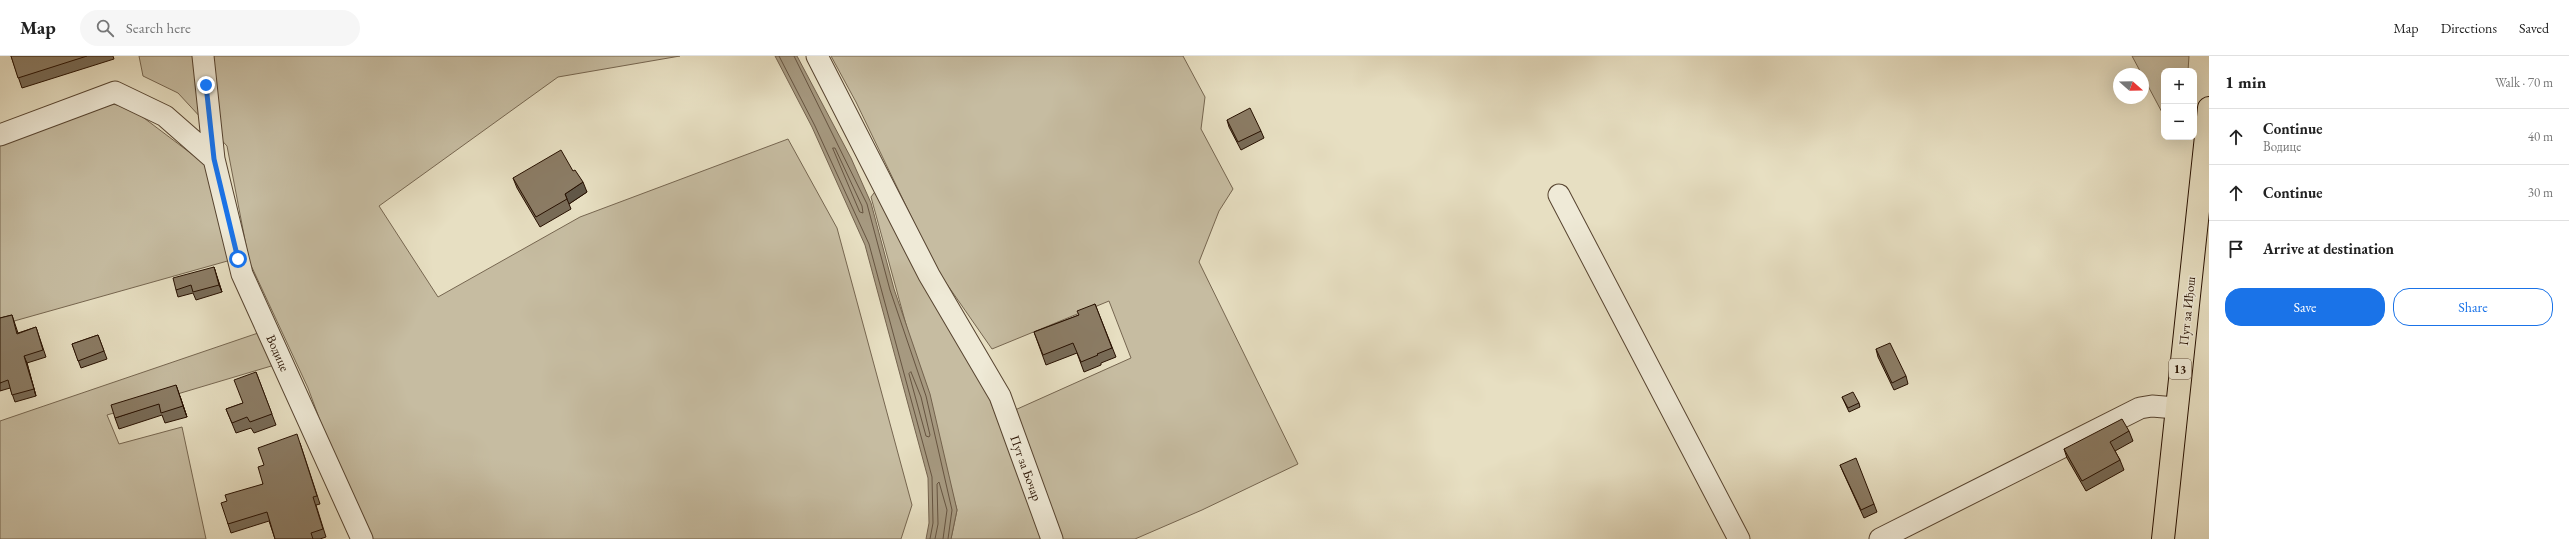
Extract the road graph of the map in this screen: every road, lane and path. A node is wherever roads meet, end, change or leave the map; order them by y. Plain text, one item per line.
1 (203, 56) edge
2 (817, 56) edge
3 (2209, 108) edge
4 (0, 135) edge
5 (214, 159) junction
6 (1559, 195) dead end
7 (2176, 408) junction
8 (362, 539) edge
9 (1052, 539) edge
10 (1739, 539) edge
11 (1880, 539) edge
12 (2163, 539) edge

1 - 5 street, Водице
2 - 9 street, Пут за Бочар
3 - 7 main road, Пут за Иђош / 13
4 - 5 street
5 - 8 street, Водице
6 - 10 street
7 - 11 street
7 - 12 main road, Пут за Иђош / 13

